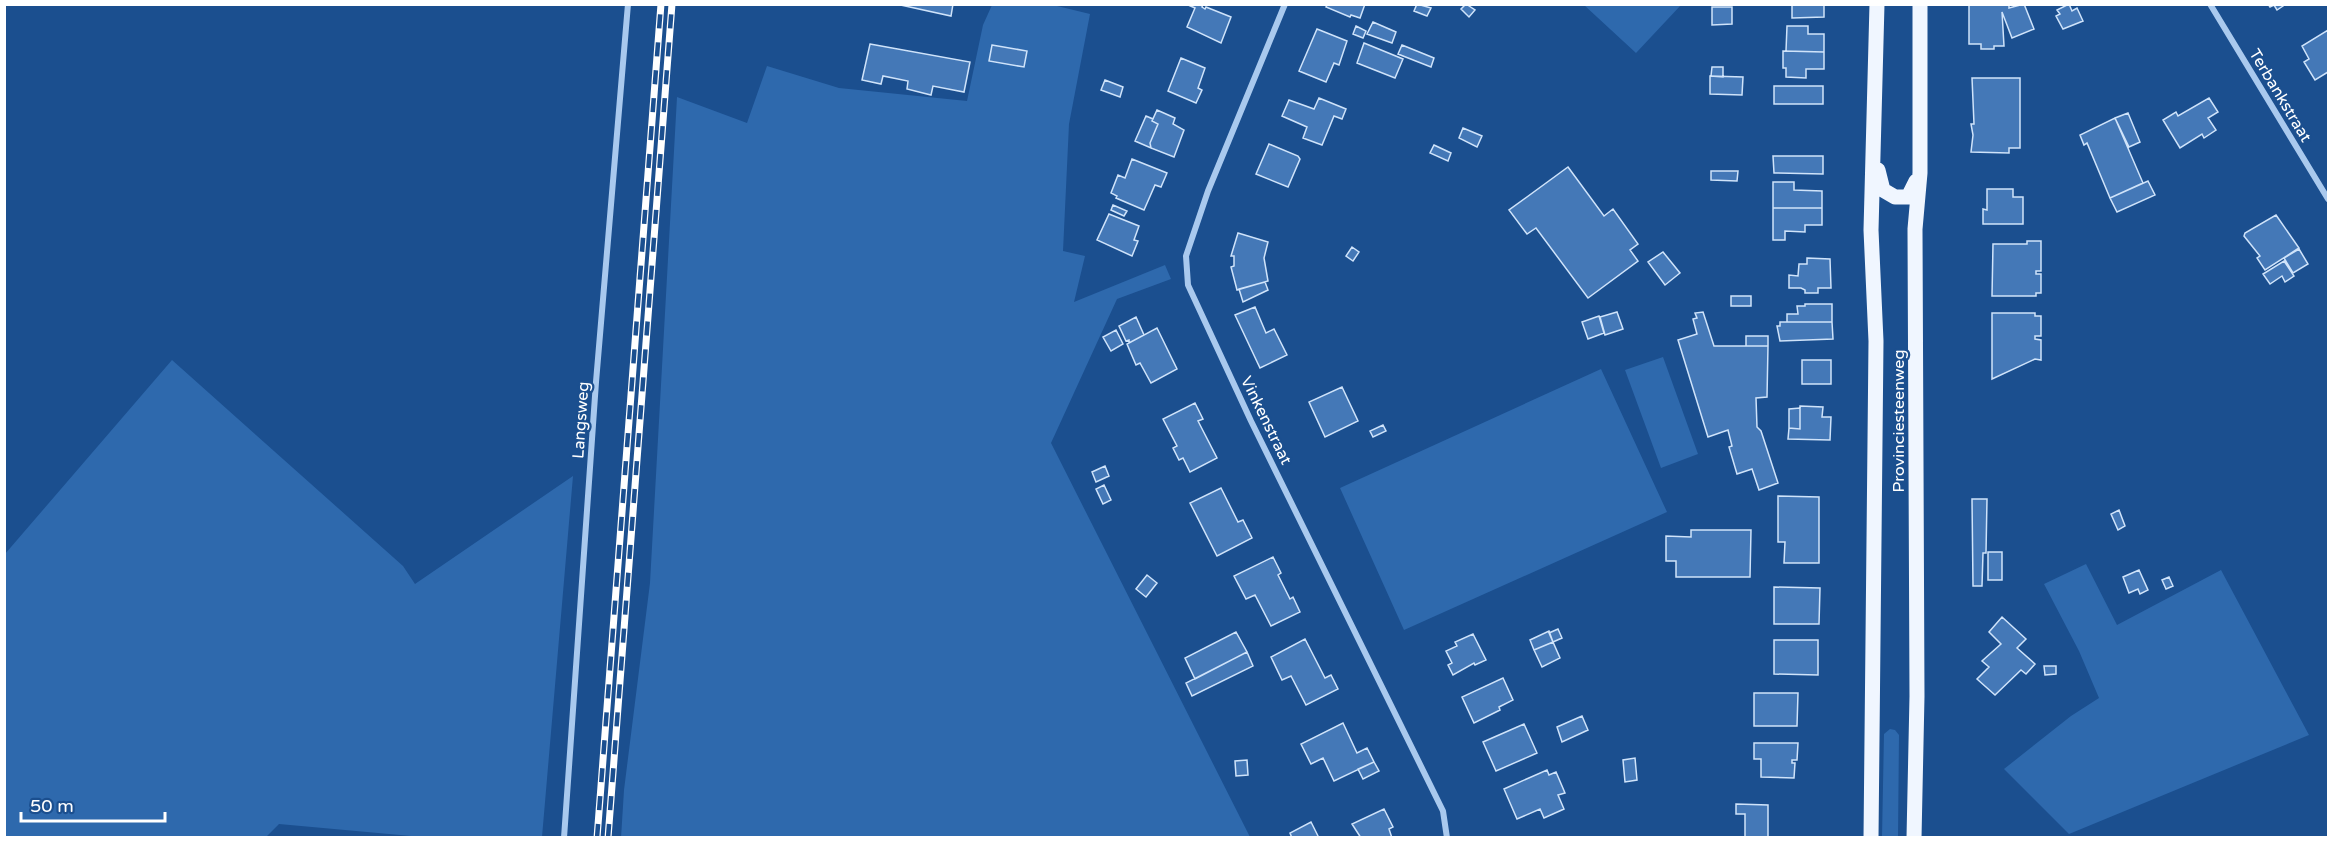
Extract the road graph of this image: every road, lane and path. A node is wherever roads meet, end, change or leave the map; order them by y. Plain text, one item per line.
1 (628, 4) edge
2 (1285, 4) edge
3 (1876, 4) edge
4 (1920, 4) edge
5 (2210, 4) edge
6 (1873, 152) junction
7 (1920, 173) junction
8 (2328, 199) edge
9 (564, 837) edge
10 (1447, 837) edge
11 (1871, 837) edge
12 (1914, 837) edge

1 - 9 street, Langsweg
2 - 10 street, Vinkenstraat
3 - 6 main road, Provinciesteenweg
4 - 7 main road, Provinciesteenweg
5 - 8 street, Terbankstraat
6 - 7 main road
6 - 11 main road, Provinciesteenweg
7 - 12 main road, Provinciesteenweg

